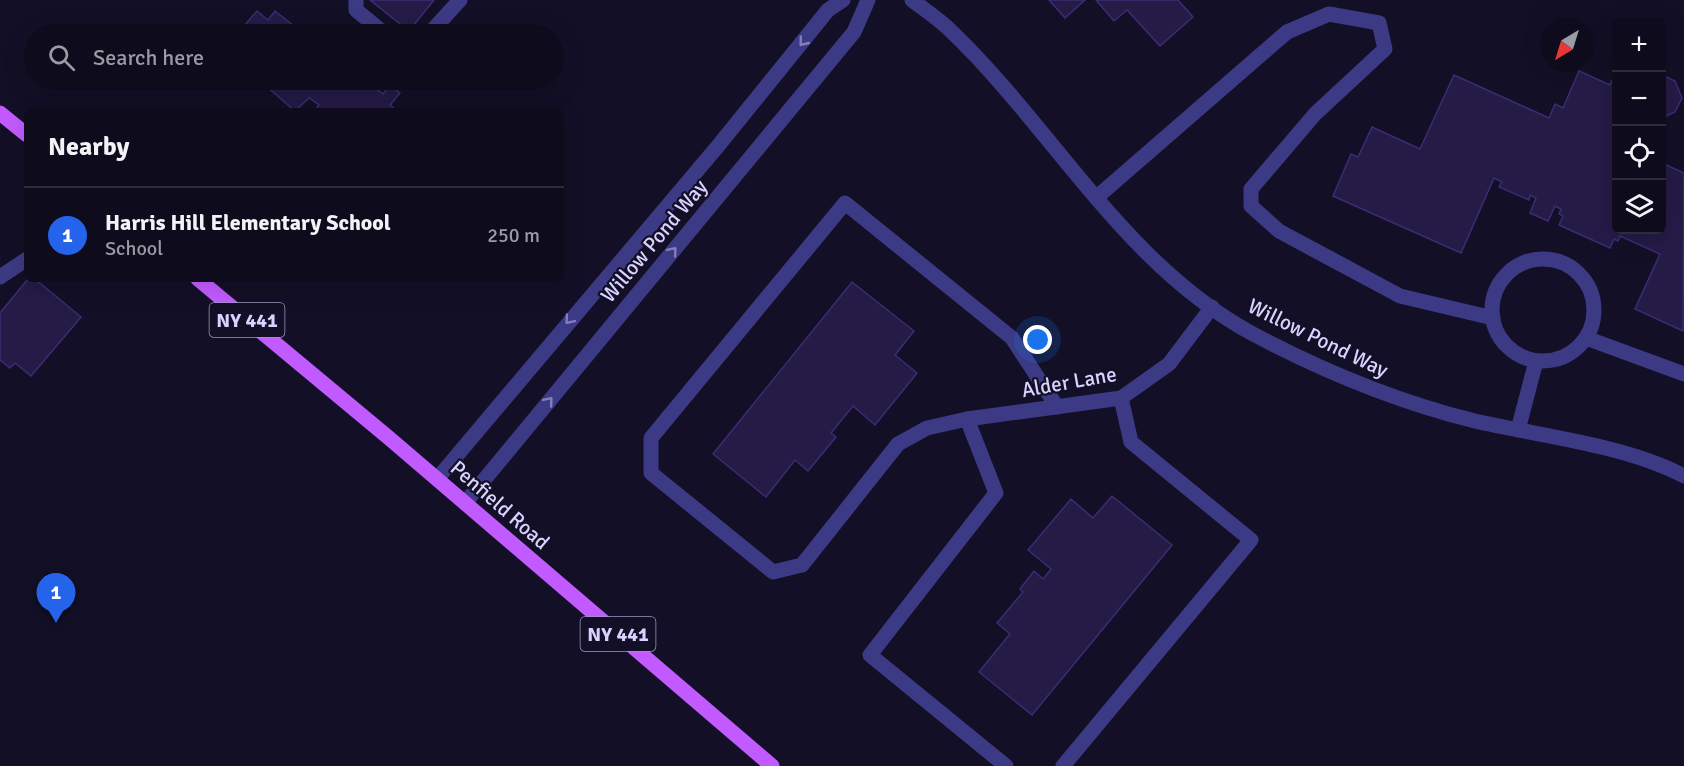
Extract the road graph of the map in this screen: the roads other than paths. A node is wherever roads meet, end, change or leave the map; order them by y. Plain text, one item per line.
1 (356, 0) edge
2 (460, 0) edge
3 (843, 0) edge
4 (868, 0) edge
5 (912, 0) edge
6 (372, 24) edge
7 (438, 24) edge
8 (0, 113) edge
9 (24, 133) edge
10 (1097, 197) junction
11 (24, 261) edge
12 (0, 277) edge
13 (202, 282) edge
14 (1212, 307) junction
15 (1493, 318) junction
16 (1586, 338) junction
17 (1536, 361) junction
18 (1684, 374) edge
19 (1122, 398) junction
20 (1057, 406) junction
21 (967, 419) junction
22 (1518, 430) junction
23 (1684, 476) edge
24 (437, 479) junction
25 (465, 503) junction
26 (772, 766) edge
27 (1006, 766) edge
28 (1063, 766) edge

1 - 6 street
2 - 7 street
3 -> 24 street, Willow Pond Way
25 -> 4 street, Willow Pond Way
5 - 10 street, Willow Pond Way
8 - 9 main road
10 - 14 street, Willow Pond Way
10 - 15 street
11 - 12 street
13 - 24 main road, Penfield Road / NY 441
14 - 19 street, Alder Lane
14 - 22 street, Willow Pond Way
15 - 16 street
15 - 17 street
16 - 17 street
16 - 18 street
17 - 22 street
19 - 20 street, Alder Lane
19 - 28 street
20 - 21 street, Alder Lane
20 - 21 street, Alder Lane
21 - 27 street
22 - 23 street, Willow Pond Way
24 - 25 main road, Penfield Road / NY 441
25 - 26 main road, Penfield Road / NY 441

